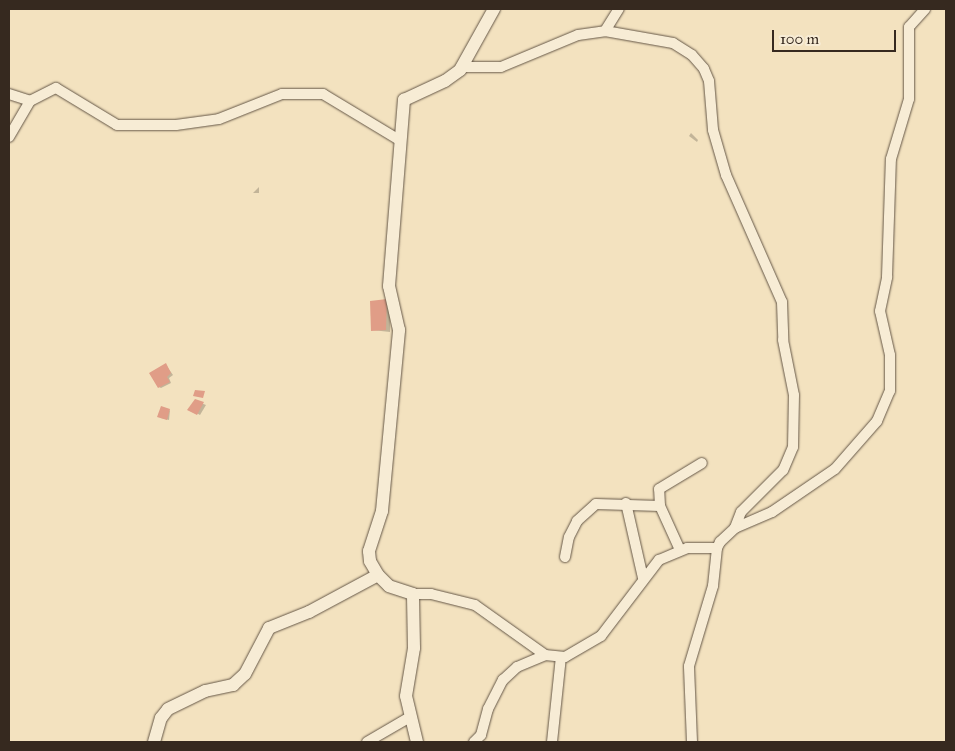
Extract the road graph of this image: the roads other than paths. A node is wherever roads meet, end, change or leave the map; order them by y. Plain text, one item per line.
1 (494, 9) edge
2 (619, 9) edge
3 (925, 9) edge
4 (604, 31) junction
5 (461, 67) junction
6 (9, 94) edge
7 (30, 101) junction
8 (9, 137) edge
9 (401, 141) junction
10 (702, 463) dead end
11 (626, 503) junction
12 (660, 506) junction
13 (735, 528) junction
14 (717, 548) junction
15 (680, 550) junction
16 (565, 557) dead end
17 (378, 575) junction
18 (643, 578) junction
19 (413, 594) junction
20 (545, 655) junction
21 (561, 657) junction
22 (410, 717) junction
23 (154, 742) edge
24 (367, 742) edge
25 (417, 742) edge
26 (474, 742) edge
27 (552, 742) edge
28 (692, 742) edge

1 - 5 street
2 - 4 street
3 - 13 street
4 - 5 street
4 - 13 street
5 - 9 street
6 - 7 street
7 - 8 street
7 - 9 street
9 - 17 street
10 - 12 street
11 - 12 street
11 - 16 street
11 - 18 street
12 - 15 street
13 - 14 street
14 - 15 street
14 - 28 street
15 - 18 street
17 - 19 street
17 - 23 street
18 - 21 street
19 - 20 street
19 - 22 street
20 - 21 street
20 - 26 street
21 - 27 street
22 - 24 street
22 - 25 street

